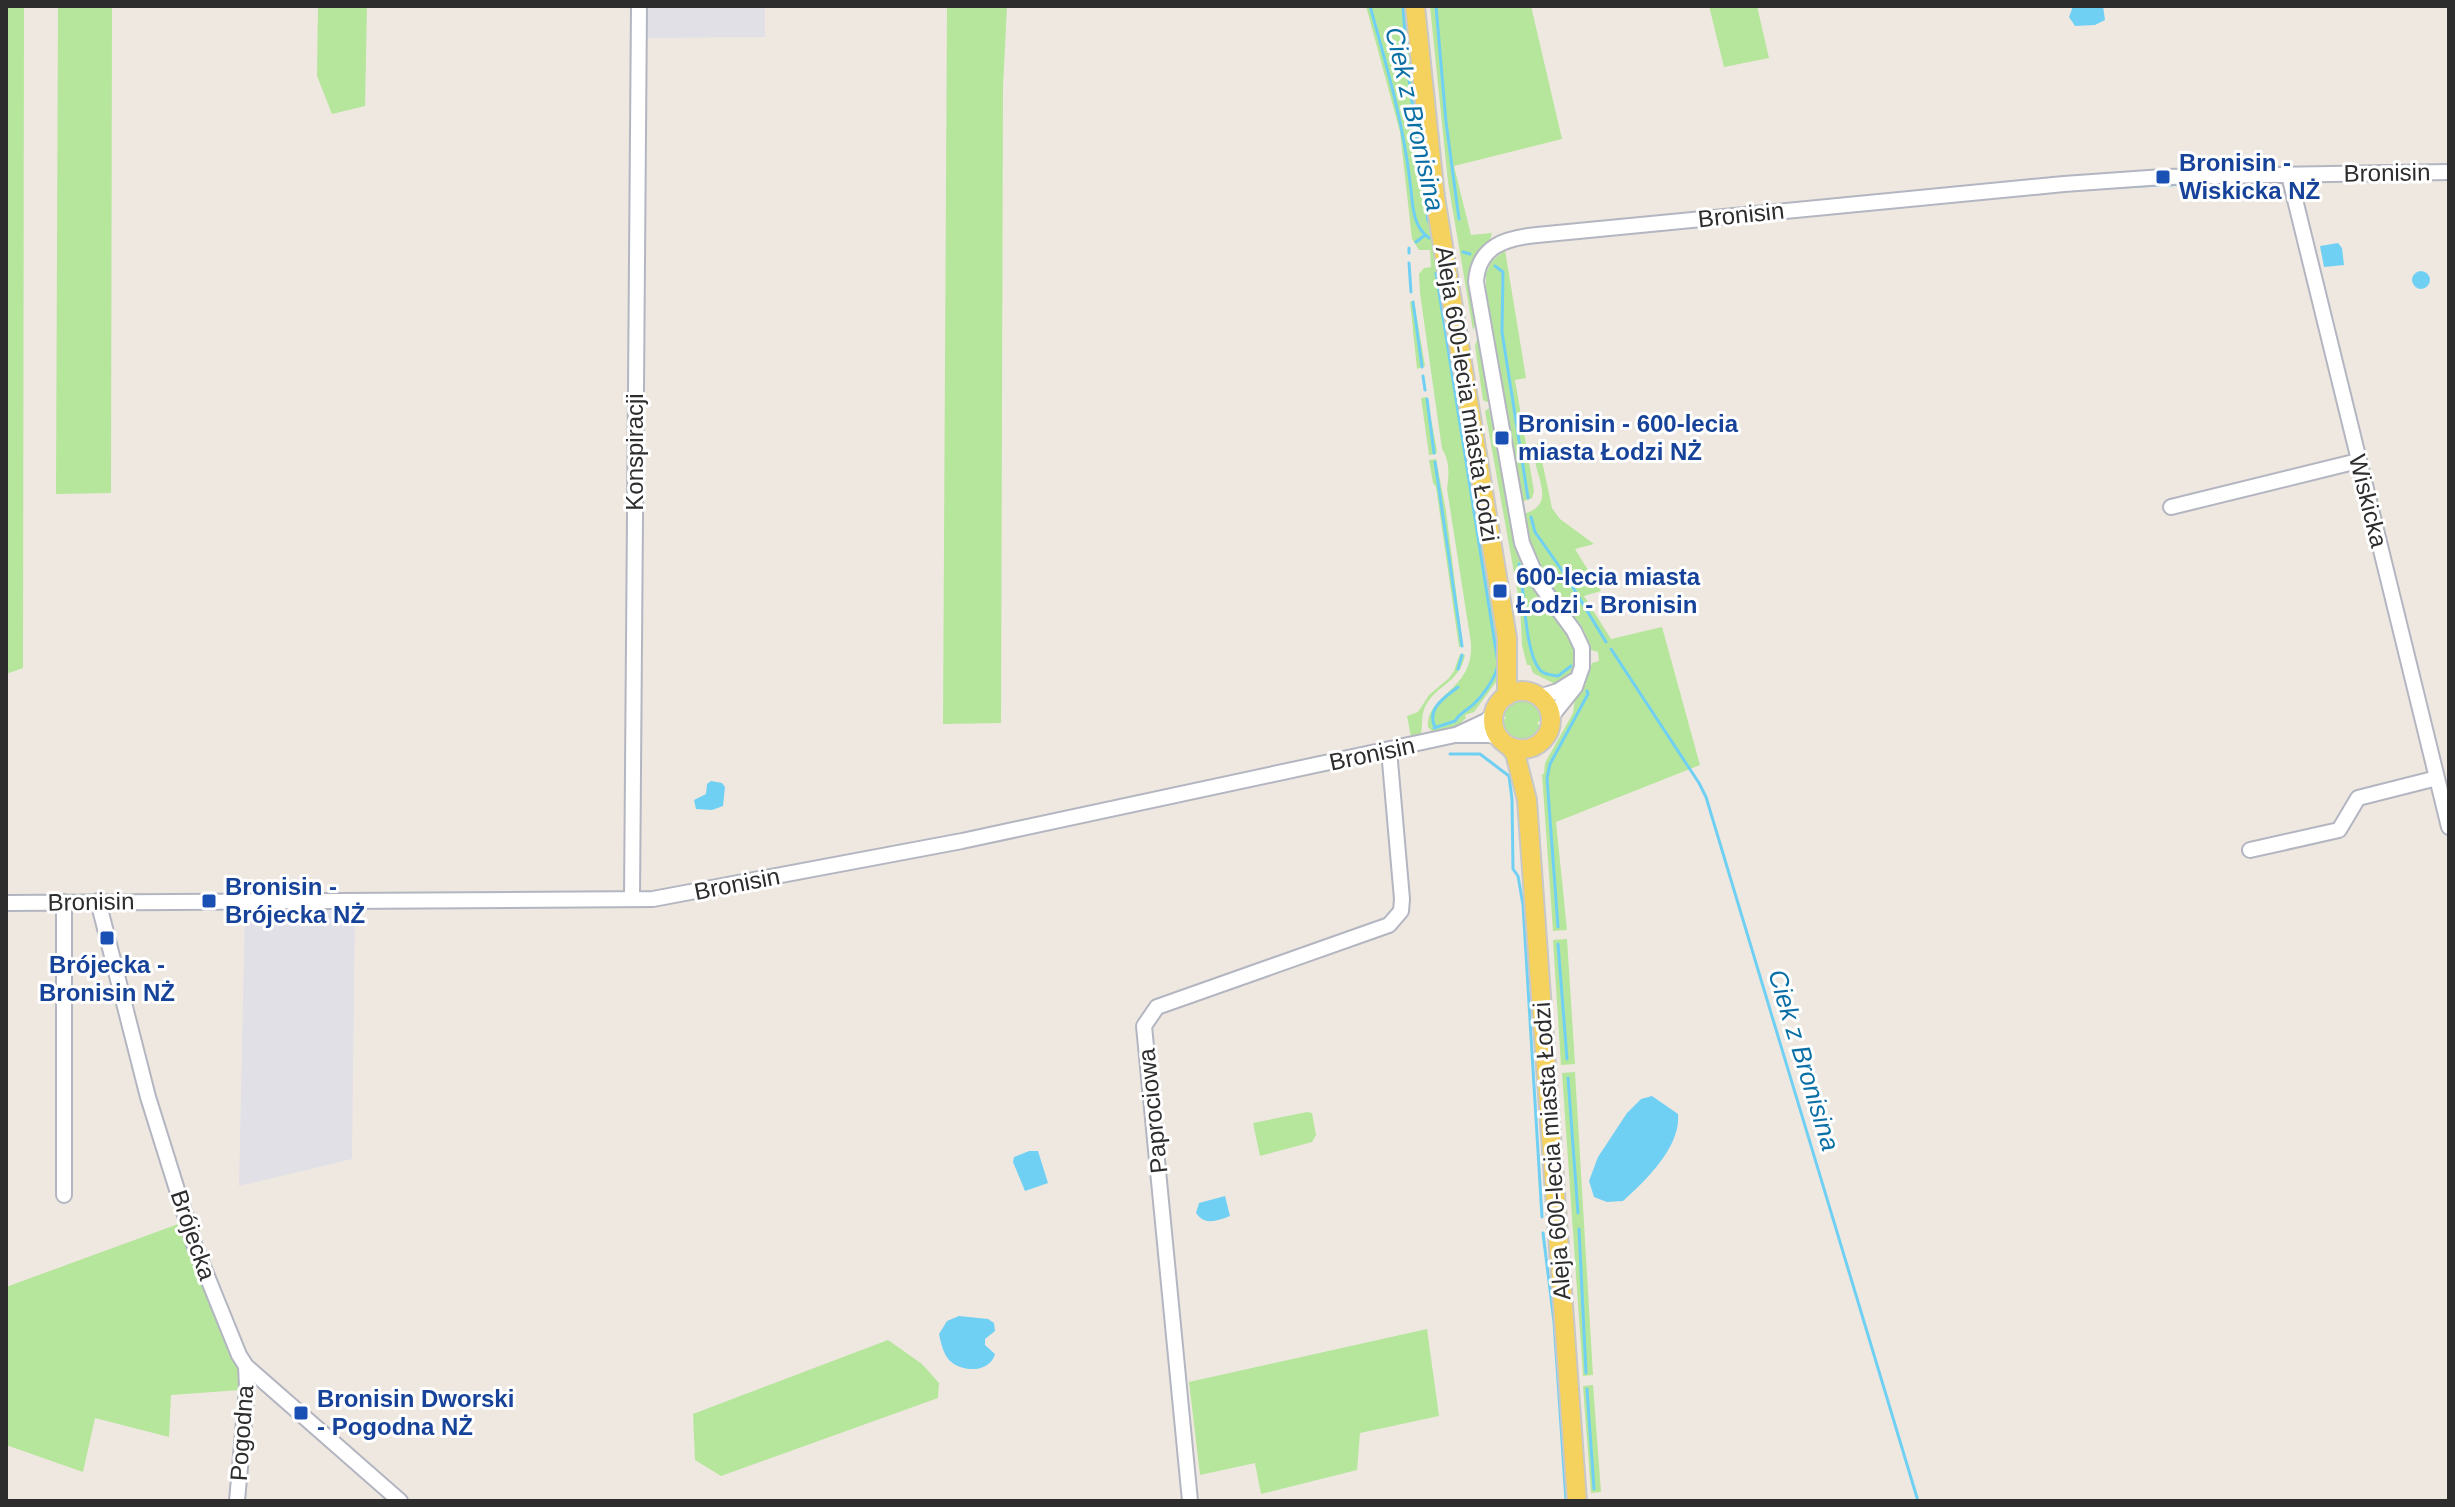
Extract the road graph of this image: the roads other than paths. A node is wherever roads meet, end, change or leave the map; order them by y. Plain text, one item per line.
1 (639, 6) edge
2 (1415, 6) edge
3 (2449, 172) edge
4 (2289, 175) junction
5 (2358, 461) junction
6 (2171, 507) dead end
7 (1507, 638) junction
8 (1578, 678) junction
9 (1534, 694) junction
10 (1507, 696) junction
11 (1494, 714) junction
12 (1551, 717) junction
13 (1455, 735) junction
14 (1505, 742) junction
15 (1533, 747) junction
16 (1389, 750) junction
17 (2437, 778) junction
18 (1527, 800) junction
19 (2449, 827) edge
20 (2250, 850) dead end
21 (632, 899) junction
22 (98, 901) junction
23 (64, 902) junction
24 (6, 903) edge
25 (64, 1195) dead end
26 (246, 1366) junction
27 (237, 1501) edge
28 (400, 1501) edge
29 (1190, 1501) edge
30 (1577, 1501) edge

1 - 21 street, Konspiracji
2 - 7 main road, Aleja 600-lecia miasta Łodzi
3 - 4 street, Bronisin
4 - 5 street, Wiskicka
4 - 8 street, Bronisin
5 - 6 street
5 - 17 street, Wiskicka
7 - 9 main road, Aleja 600-lecia miasta Łodzi
7 - 10 main road, Aleja 600-lecia miasta Łodzi
8 - 9 street
8 - 12 street
9 - 10 main road
9 - 12 main road
10 - 11 main road
11 - 13 street, Bronisin
11 - 14 main road
12 - 15 main road
13 - 14 street, Bronisin
13 - 16 street, Bronisin
14 - 15 main road
14 - 18 main road, Aleja 600-lecia miasta Łodzi
15 - 18 main road, Aleja 600-lecia miasta Łodzi
16 - 21 street, Bronisin
16 - 29 street, Paprociowa
17 - 19 street, Wiskicka
17 - 20 street
18 - 30 main road, Aleja 600-lecia miasta Łodzi
21 - 22 street, Bronisin
22 - 23 street, Bronisin
22 - 26 street, Brójecka
23 - 24 street, Bronisin
23 - 25 street
26 - 27 street, Pogodna
26 - 28 street, Brójecka

